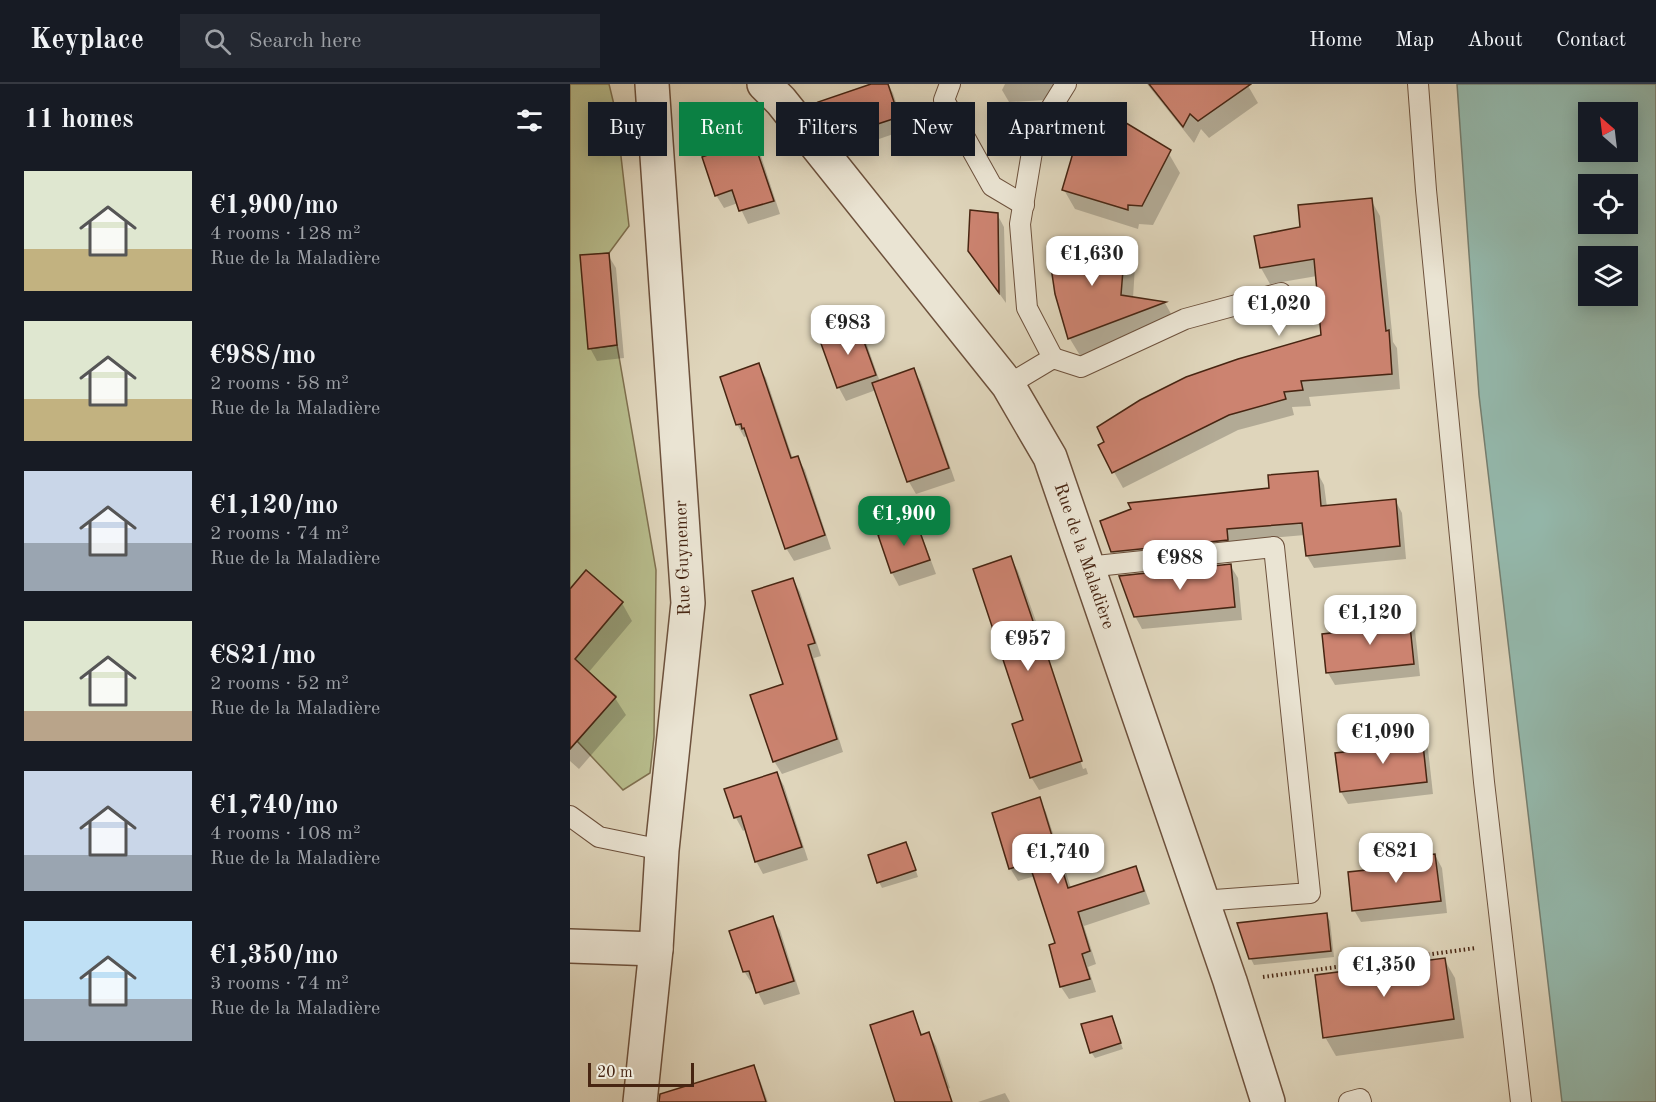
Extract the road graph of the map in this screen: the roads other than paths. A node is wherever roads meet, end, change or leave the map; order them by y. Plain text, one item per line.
1 (652, 84) edge
2 (764, 84) edge
3 (950, 84) edge
4 (1066, 84) edge
5 (1418, 84) edge
6 (1024, 205) junction
7 (1281, 293) dead end
8 (1053, 358) junction
9 (1008, 385) junction
10 (1087, 567) junction
11 (570, 816) edge
12 (662, 850) junction
13 (1201, 901) junction
14 (570, 946) edge
15 (656, 949) junction
16 (640, 1102) edge
17 (1268, 1102) edge
18 (1349, 1102) edge
19 (1360, 1102) edge
20 (1521, 1102) edge

1 - 12 street, Rue Guynemer
2 - 9 street, Rue de la Maladière
3 - 6 lane
4 - 6 lane
5 - 20 lane
6 - 8 lane
7 - 8 lane
8 - 9 lane
9 - 10 street, Rue de la Maladière
10 - 13 street, Rue de la Maladière
10 - 13 lane
11 - 12 lane
12 - 15 street, Rue Guynemer
13 - 17 street, Rue de la Maladière
14 - 15 street
15 - 16 street, Rue Guynemer
18 - 19 lane

